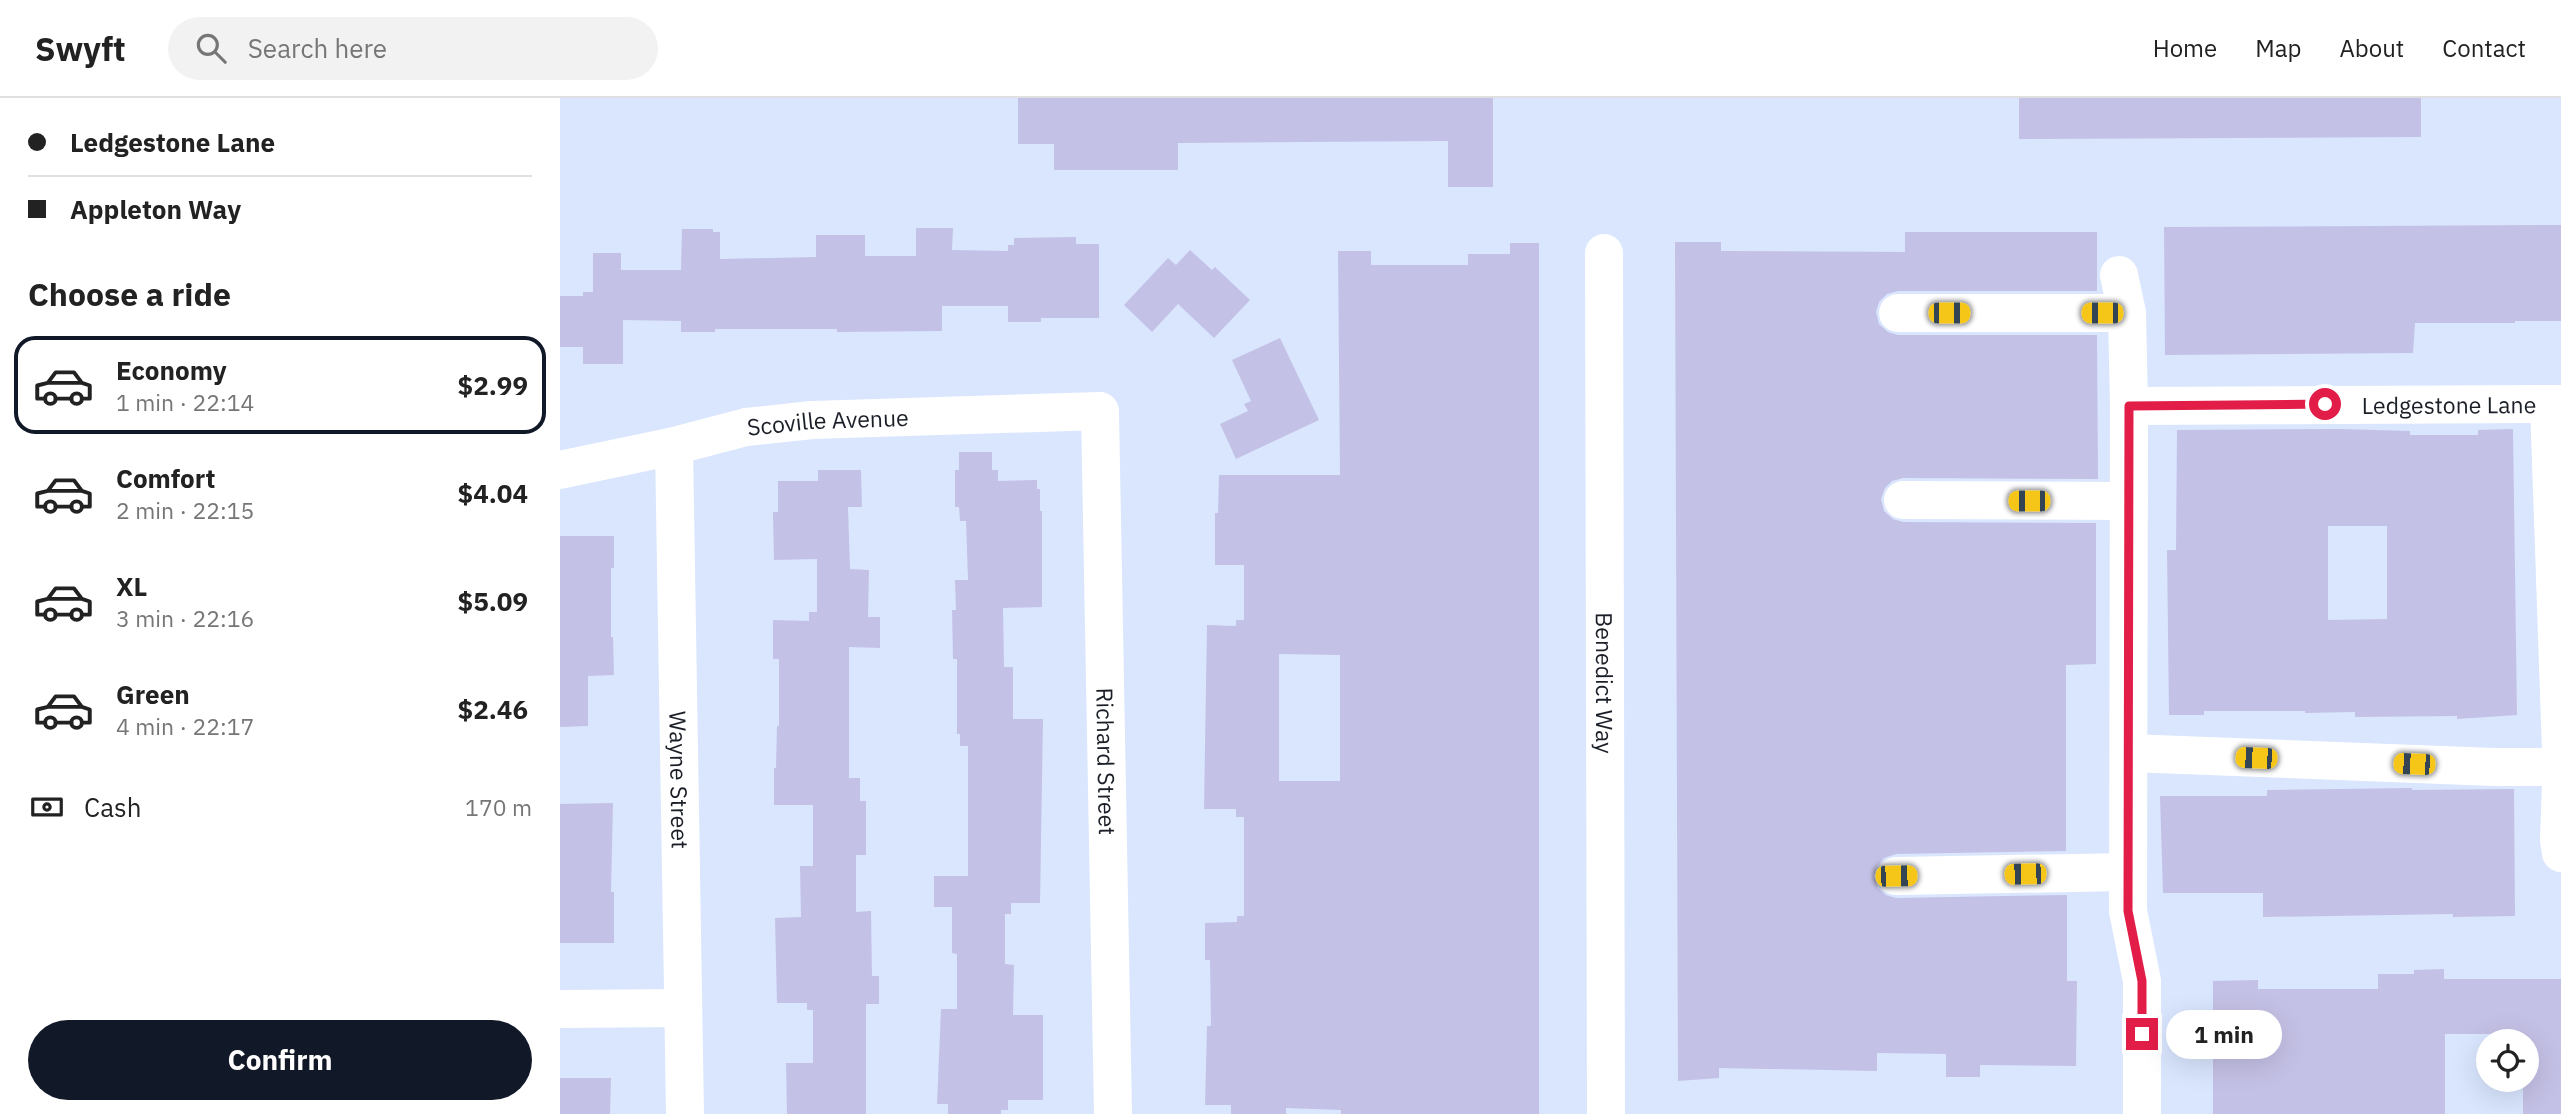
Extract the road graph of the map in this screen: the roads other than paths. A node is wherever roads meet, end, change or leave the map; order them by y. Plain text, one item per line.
1 (1604, 253) dead end
2 (2119, 275) dead end
3 (1898, 313) dead end
4 (2127, 313) junction
5 (2555, 404) edge
6 (2129, 406) junction
7 (1100, 411) joint
8 (674, 446) junction
9 (560, 470) edge
10 (1903, 500) dead end
11 (2129, 501) junction
12 (2561, 752) edge
13 (2129, 753) junction
14 (2561, 767) edge
15 (2561, 782) edge
16 (2561, 853) edge
17 (2128, 872) junction
18 (1896, 876) dead end
19 (682, 1008) junction
20 (560, 1009) edge
21 (685, 1114) edge
22 (1112, 1114) edge
23 (1606, 1114) edge
24 (2143, 1114) edge

1 - 23 street, Benedict Way
2 - 4 street
3 - 4 street
4 - 6 street
5 - 6 street, Ledgestone Lane
5 - 12 street
6 - 11 street
7 - 8 street, Scoville Avenue
7 - 22 street, Richard Street
8 - 9 street, Scoville Avenue
8 - 19 street, Wayne Street
10 - 11 street
11 - 13 street
13 - 14 street
13 - 17 street
15 - 16 street
17 - 18 street
17 - 24 street
19 - 20 street
19 - 21 street, Wayne Street

